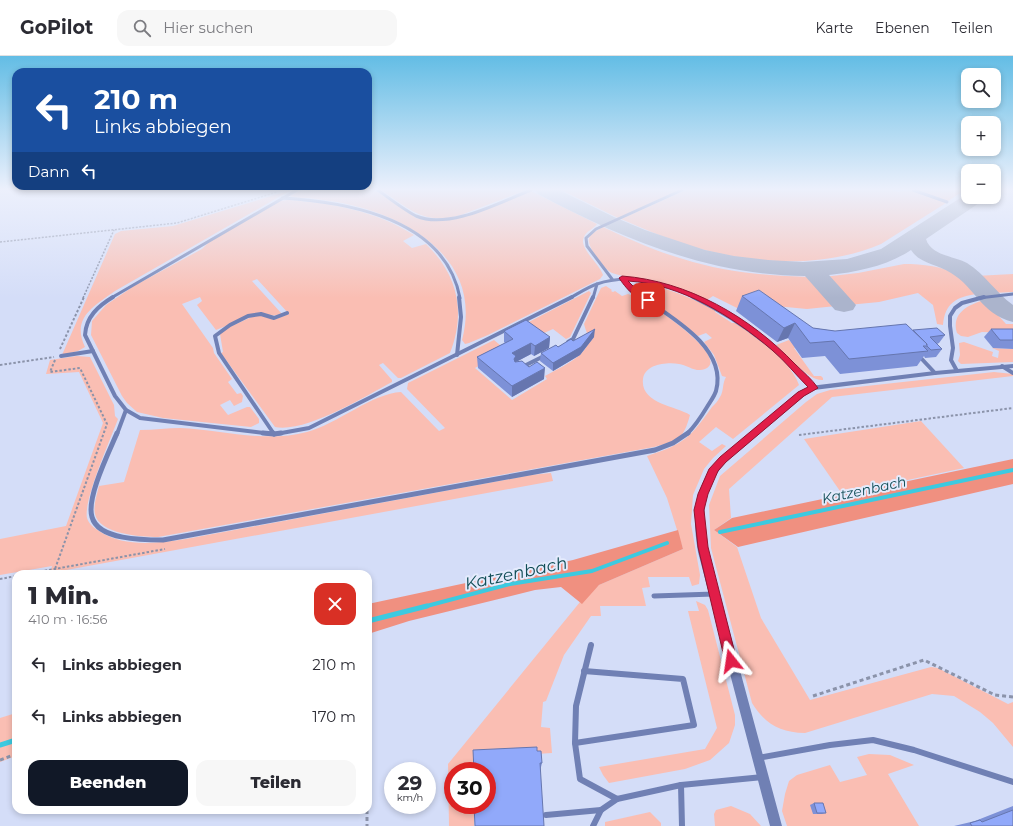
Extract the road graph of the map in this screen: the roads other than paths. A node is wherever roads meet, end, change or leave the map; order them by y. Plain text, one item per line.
1 (233, 226) edge
2 (401, 226) edge
3 (603, 226) edge
4 (622, 278) junction
5 (612, 279) junction
6 (597, 284) junction
7 (1013, 294) edge
8 (287, 313) dead end
9 (561, 346) edge
10 (93, 351) junction
11 (915, 353) edge
12 (547, 354) edge
13 (456, 355) junction
14 (61, 356) road end
15 (1002, 366) junction
16 (1013, 366) edge
17 (517, 370) edge
18 (957, 371) junction
19 (936, 373) junction
20 (1013, 373) edge
21 (814, 388) junction
22 (126, 410) junction
23 (274, 434) junction
24 (714, 594) junction
25 (654, 596) dead end
26 (591, 645) dead end
27 (584, 671) junction
28 (575, 743) junction
29 (758, 758) junction
30 (763, 777) junction
31 (1013, 782) edge
32 (681, 784) junction
33 (617, 799) junction
34 (601, 810) junction
35 (546, 815) dead end
36 (593, 826) edge
37 (682, 826) edge
38 (776, 826) edge

1 - 10 lane
2 - 13 lane
3 - 5 lane
4 - 5 lane
4 - 21 lane
4 - 22 lane
5 - 6 lane
6 - 9 lane
6 - 13 lane
7 - 18 lane
8 - 23 lane
10 - 14 lane
10 - 22 lane
11 - 19 lane
12 - 17 lane
13 - 23 lane
15 - 16 street
15 - 18 street
15 - 20 lane
18 - 19 street
19 - 21 street
21 - 24 street
22 - 23 lane
24 - 25 lane
24 - 29 street
26 - 27 lane
27 - 28 lane
27 - 28 lane
28 - 33 lane
29 - 30 street
29 - 31 lane
30 - 32 lane
30 - 38 street
32 - 33 lane
32 - 37 lane
33 - 34 lane
34 - 35 lane
34 - 36 lane

